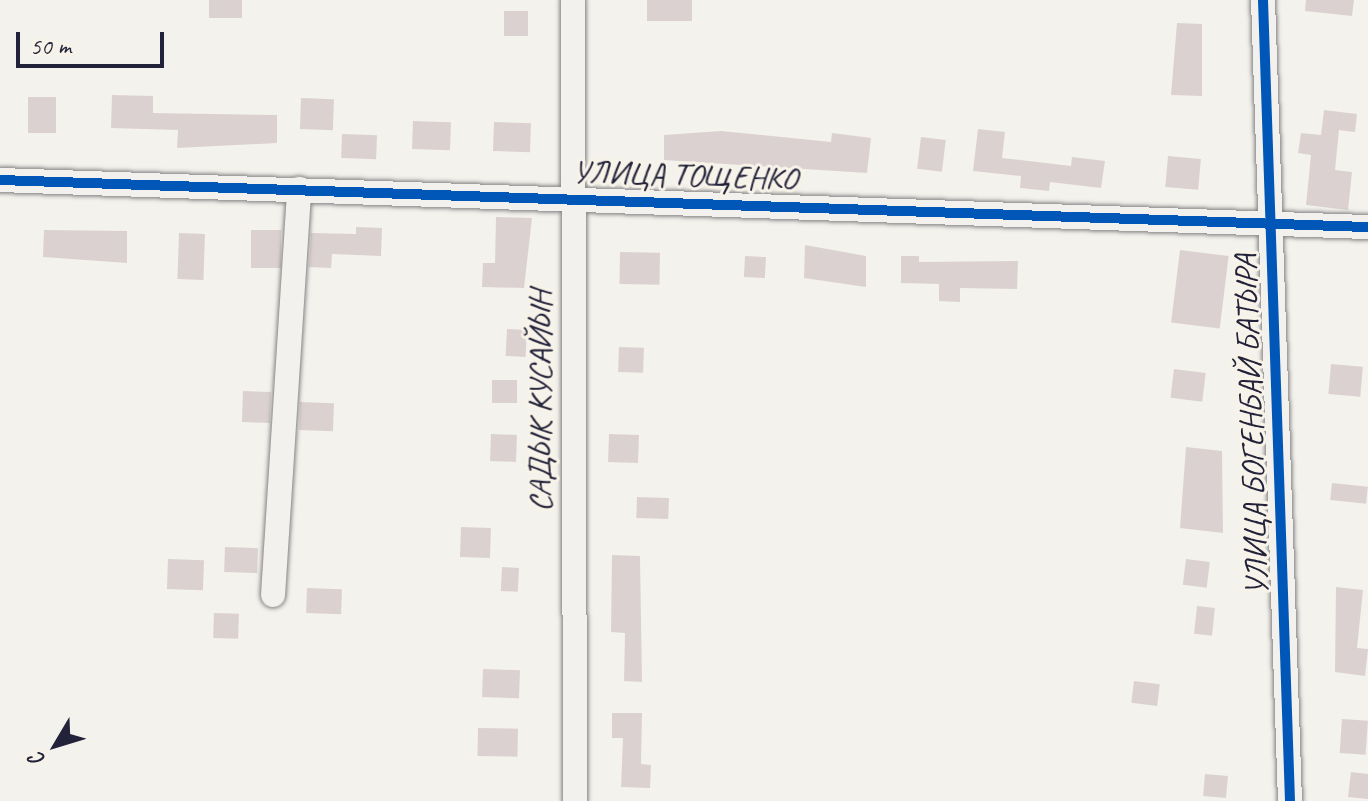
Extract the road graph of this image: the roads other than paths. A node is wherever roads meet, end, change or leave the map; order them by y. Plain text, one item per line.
1 (573, 0) edge
2 (1263, 0) edge
3 (0, 180) edge
4 (299, 189) junction
5 (572, 197) junction
6 (1272, 224) junction
7 (1368, 227) edge
8 (273, 595) dead end
9 (575, 801) edge
10 (1290, 801) edge

1 - 5 street, САДЫК КУСАЙЫН
2 - 6 street, УЛИЦА БОГЕНБАЙ БАТЫРА
3 - 4 street, УЛИЦА ТОЩЕНКО
4 - 5 street, УЛИЦА ТОЩЕНКО
4 - 8 street
5 - 6 street, УЛИЦА ТОЩЕНКО
5 - 9 street, САДЫК КУСАЙЫН
6 - 7 street, УЛИЦА ТОЩЕНКО
6 - 10 street, УЛИЦА БОГЕНБАЙ БАТЫРА

